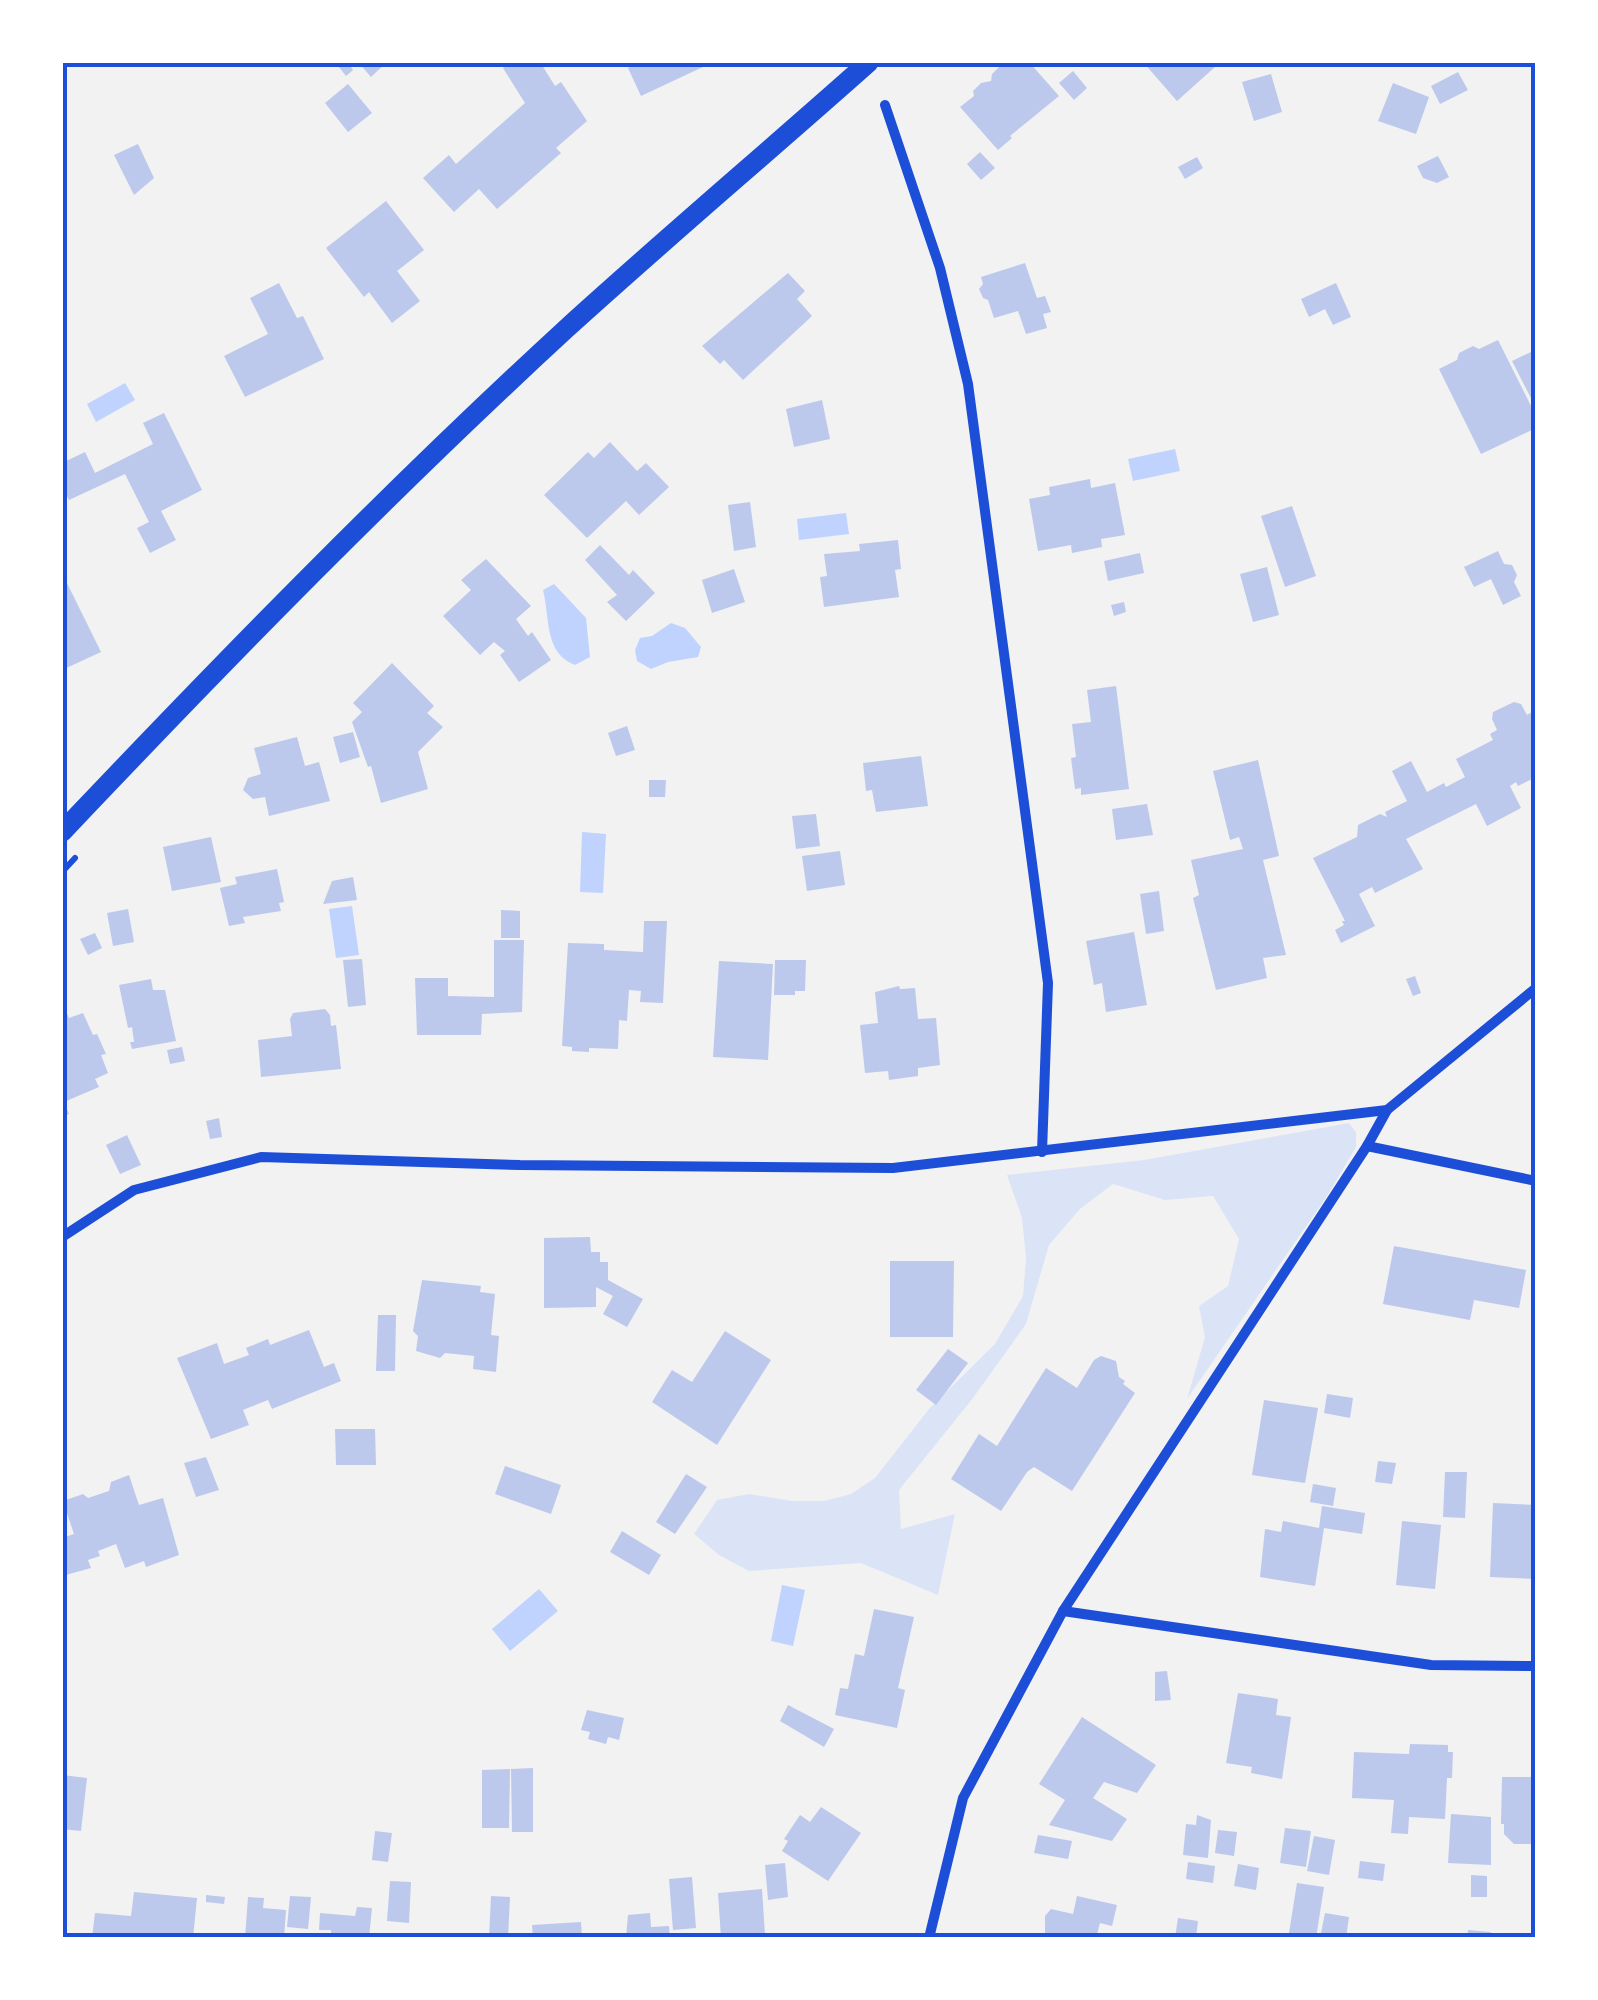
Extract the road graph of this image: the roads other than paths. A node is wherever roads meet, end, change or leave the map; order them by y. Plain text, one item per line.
1 (869, 62) edge
2 (885, 105) dead end
3 (62, 832) edge
4 (1536, 988) edge
5 (1387, 1110) junction
6 (1367, 1146) junction
7 (1042, 1152) junction
8 (1536, 1181) edge
9 (62, 1237) edge
10 (1063, 1611) junction
11 (1536, 1666) edge
12 (930, 1938) edge

1 - 3 main road
2 - 7 street
4 - 5 street
5 - 6 street
5 - 7 street
6 - 8 street
6 - 10 street
7 - 9 street
10 - 11 street
10 - 12 street

